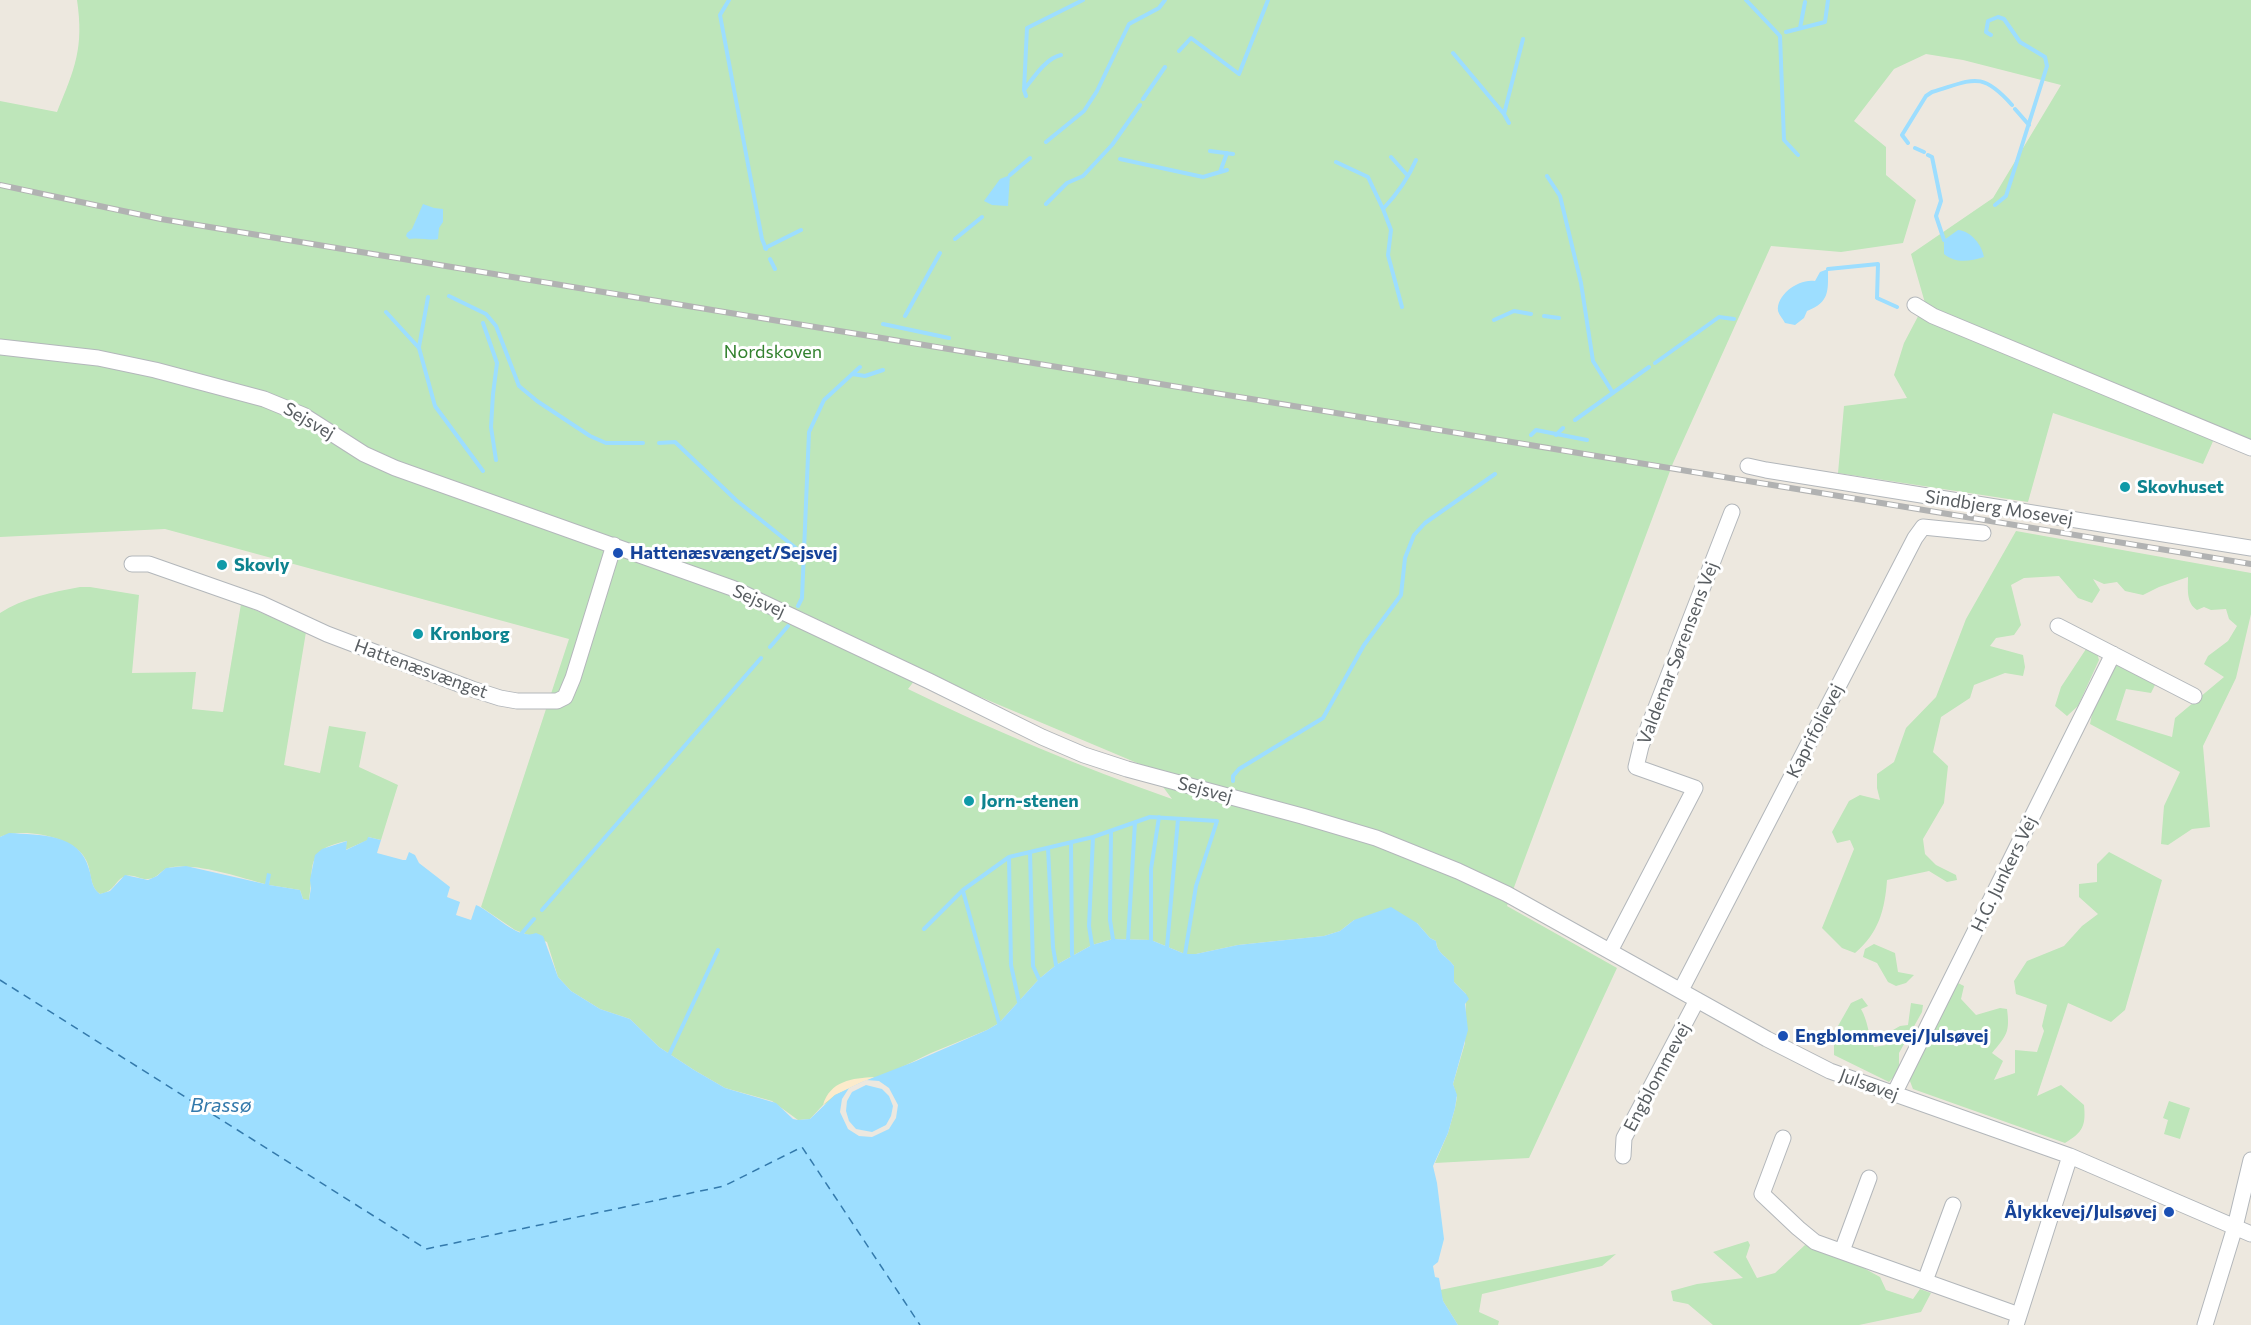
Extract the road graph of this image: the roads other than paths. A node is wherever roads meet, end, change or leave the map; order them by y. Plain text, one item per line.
1 (1915, 305) dead end
2 (0, 347) edge
3 (2251, 448) edge
4 (1748, 466) dead end
5 (1732, 512) dead end
6 (1983, 533) dead end
7 (614, 545) junction
8 (2251, 548) edge
9 (132, 564) dead end
10 (2058, 626) dead end
11 (2113, 654) junction
12 (2194, 696) dead end
13 (1507, 894) joint
14 (1610, 951) junction
15 (1681, 990) junction
16 (1697, 1000) junction
17 (1894, 1094) junction
18 (1783, 1138) dead end
19 (1623, 1156) dead end
20 (2070, 1156) junction
21 (2251, 1160) edge
22 (1869, 1178) dead end
23 (1953, 1205) dead end
24 (2235, 1227) junction
25 (2251, 1234) edge
26 (1842, 1251) junction
27 (1925, 1281) junction
28 (2018, 1320) edge
29 (2205, 1325) edge

1 - 3 street
2 - 7 street, Sejsvej
4 - 8 street, Sindbjerg Mosevej
5 - 14 street, Valdemar Sørensens Vej
6 - 15 street, Kaprifolievej
7 - 9 street, Hattenæsvænget
7 - 13 street, Sejsvej
10 - 11 street
11 - 12 street
11 - 17 street, H.G. Junkers Vej
13 - 14 street, Julsøvej
14 - 15 street, Julsøvej
15 - 16 street, Julsøvej
16 - 17 street, Julsøvej
16 - 19 street, Engblommevej
17 - 20 street, Julsøvej
18 - 26 street
20 - 24 street, Julsøvej
20 - 28 street
21 - 24 street
22 - 26 street
23 - 27 street
24 - 25 street, Julsøvej
24 - 29 street
26 - 27 street
27 - 28 street

